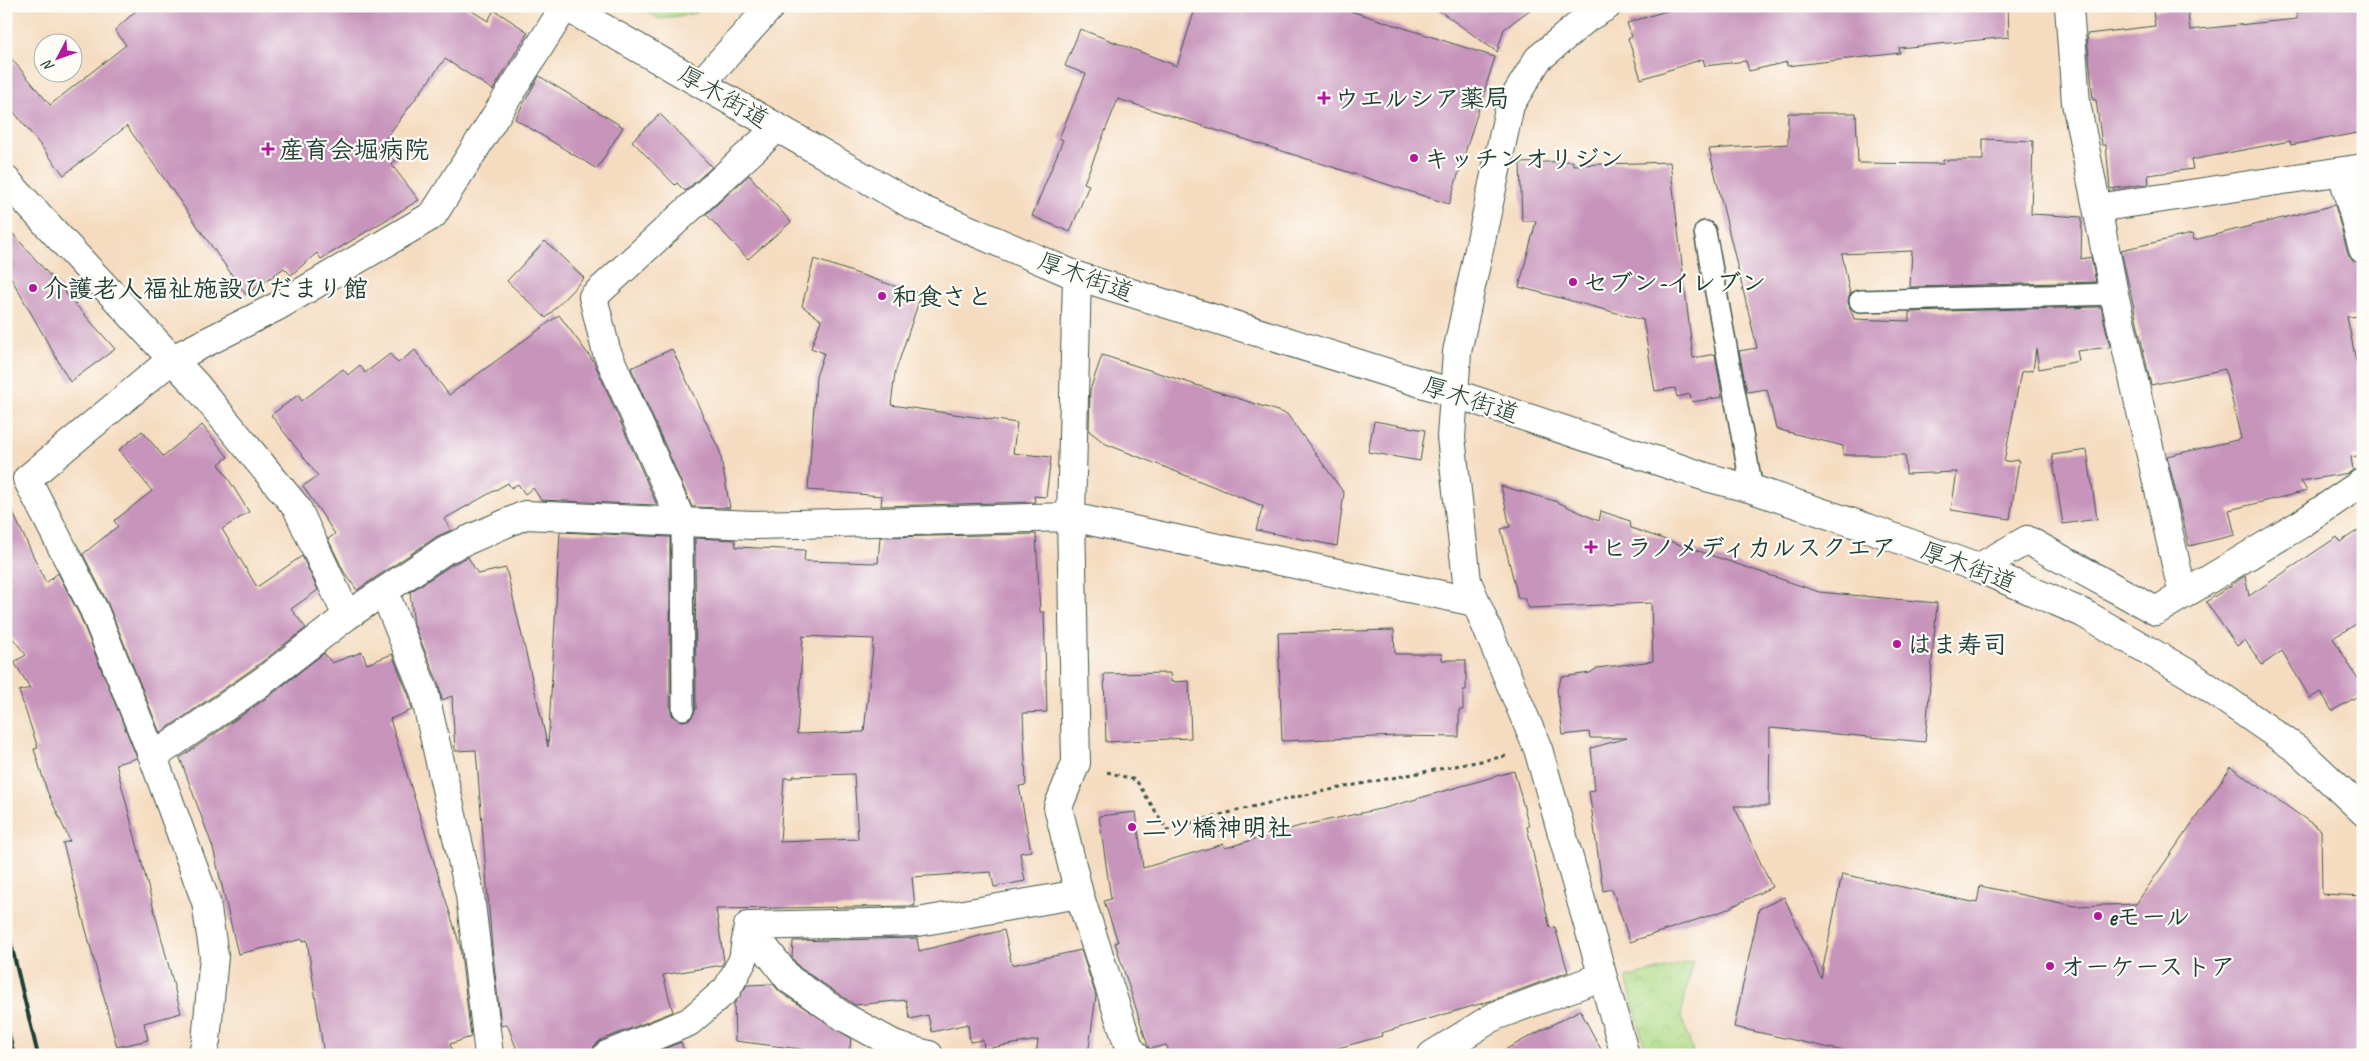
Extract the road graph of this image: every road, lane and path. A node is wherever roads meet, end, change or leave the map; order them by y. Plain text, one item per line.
1 (565, 6) edge
2 (771, 6) edge
3 (2069, 6) edge
4 (1591, 10) edge
5 (701, 83) junction
6 (777, 128) junction
7 (2352, 170) edge
8 (6, 180) edge
9 (2097, 208) junction
10 (1705, 232) dead end
11 (2363, 250) edge
12 (1077, 276) junction
13 (2114, 294) junction
14 (1860, 301) dead end
15 (171, 360) junction
16 (1453, 392) junction
17 (2363, 482) edge
18 (1752, 489) junction
19 (1071, 517) junction
20 (682, 522) junction
21 (1978, 568) junction
22 (384, 592) junction
23 (2183, 595) junction
24 (1475, 602) junction
25 (347, 616) junction
26 (683, 709) dead end
27 (153, 757) junction
28 (1499, 757) dead end
29 (1076, 763) junction
30 (2363, 811) edge
31 (1080, 894) junction
32 (748, 926) junction
33 (1601, 978) junction
34 (202, 1055) edge
35 (489, 1055) edge
36 (607, 1055) edge
37 (929, 1055) edge
38 (1135, 1055) edge
39 (1432, 1055) edge
40 (1625, 1055) edge

1 - 5 street, 厚木街道
1 - 15 street
2 - 5 street
3 - 9 street
4 - 16 street
5 - 6 street, 厚木街道
6 - 12 street, 厚木街道
6 - 20 street
7 - 9 street
7 - 11 street
8 - 15 street
9 - 13 street
10 - 18 lane
12 - 16 street, 厚木街道
12 - 19 street
13 - 14 lane
13 - 23 street
15 - 25 street
15 - 27 street
16 - 18 street, 厚木街道
16 - 24 street
17 - 23 street
18 - 21 street, 厚木街道
19 - 20 street
19 - 24 street
19 - 29 street
20 - 22 street
20 - 26 lane
21 - 23 street
21 - 30 street, 厚木街道
22 - 25 street
22 - 35 street
24 - 33 street
25 - 27 street
27 - 34 street
28 - 29 path
29 - 31 street
31 - 32 street
31 - 38 street
32 - 36 street
32 - 37 street
33 - 39 street
33 - 40 street

